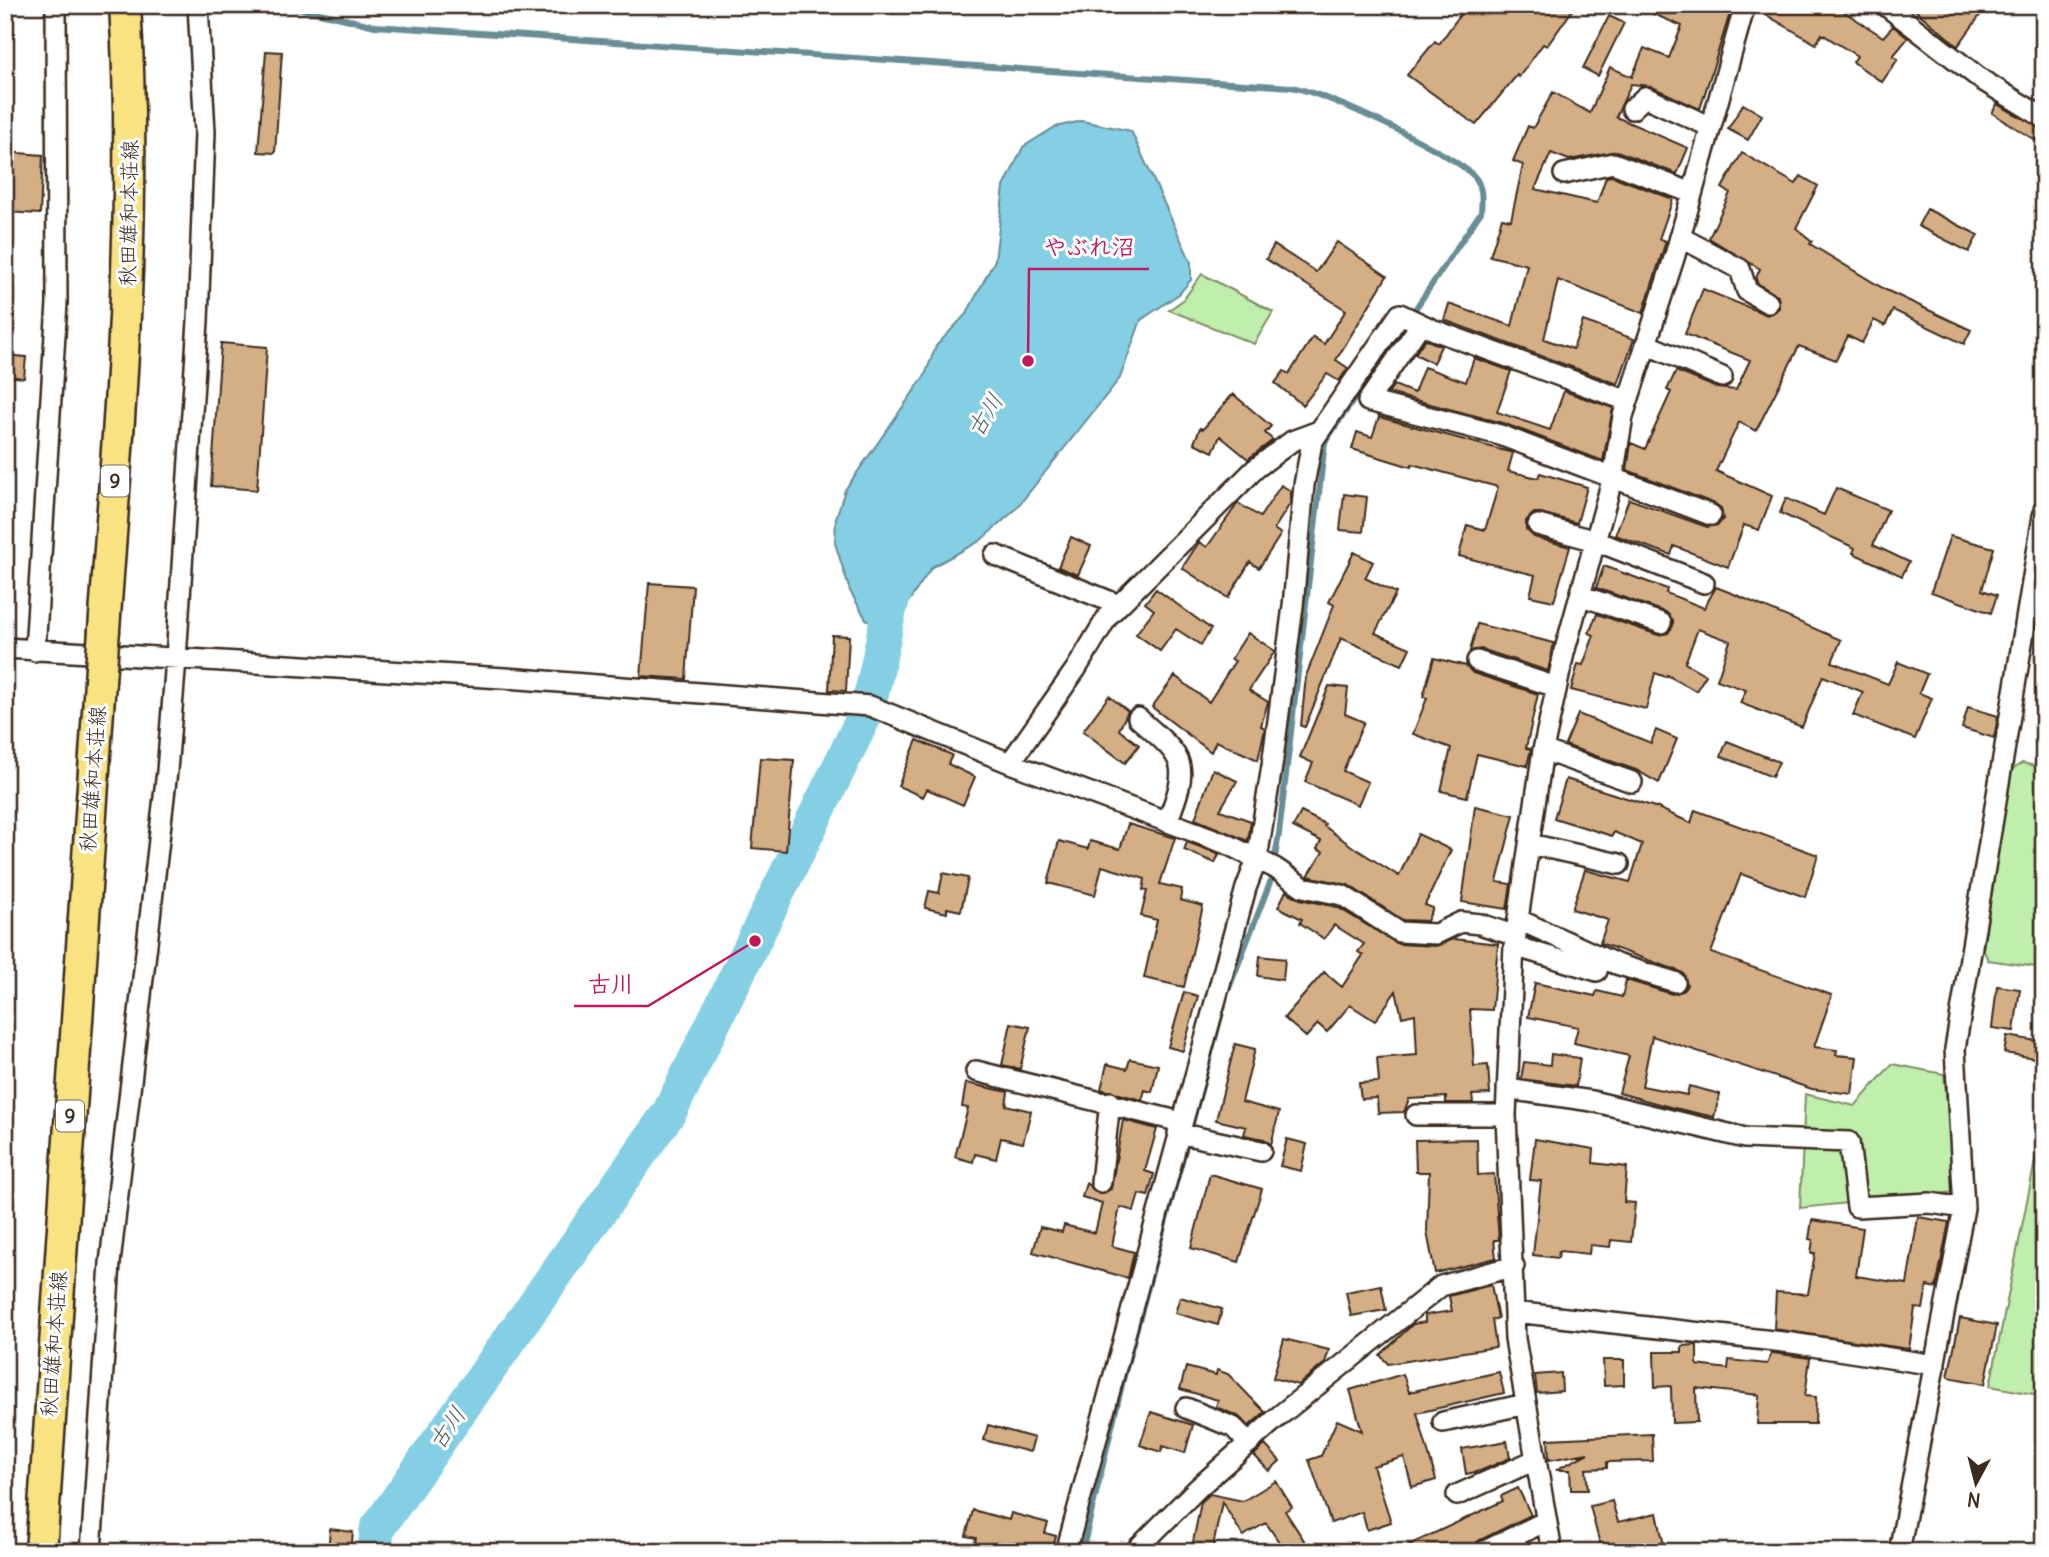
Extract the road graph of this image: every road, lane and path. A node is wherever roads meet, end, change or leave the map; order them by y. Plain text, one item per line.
1 (56, 5) edge
2 (125, 5) edge
3 (198, 5) edge
4 (1745, 5) edge
5 (1885, 5) edge
6 (1632, 110) dead end
7 (2044, 118) edge
8 (1711, 127) junction
9 (1564, 174) dead end
10 (1692, 193) junction
11 (1680, 237) junction
12 (1768, 303) dead end
13 (1414, 322) junction
14 (1646, 345) junction
15 (1721, 377) dead end
16 (1628, 401) junction
17 (1319, 431) junction
18 (1613, 477) junction
19 (2044, 510) edge
20 (1711, 515) dead end
21 (1538, 525) dead end
22 (1596, 541) junction
23 (995, 555) dead end
24 (1704, 583) dead end
25 (1582, 596) junction
26 (1119, 605) junction
27 (1661, 623) dead end
28 (6, 651) edge
29 (35, 651) junction
30 (176, 659) junction
31 (1478, 661) dead end
32 (1556, 687) junction
33 (1138, 718) dead end
34 (1543, 750) junction
35 (1010, 764) junction
36 (1632, 782) dead end
37 (1167, 822) junction
38 (1530, 844) junction
39 (1266, 864) junction
40 (1619, 864) dead end
41 (1516, 934) junction
42 (1597, 971) dead end
43 (1675, 982) dead end
44 (976, 1071) dead end
45 (1507, 1089) junction
46 (1110, 1102) junction
47 (1416, 1115) dead end
48 (1506, 1115) junction
49 (1187, 1132) junction
50 (1261, 1151) dead end
51 (1101, 1182) dead end
52 (1965, 1208) junction
53 (1514, 1266) junction
54 (1514, 1312) junction
55 (1935, 1365) junction
56 (1526, 1404) junction
57 (1186, 1408) dead end
58 (1443, 1422) dead end
59 (1249, 1443) junction
60 (1535, 1460) junction
61 (1457, 1495) dead end
62 (1546, 1521) junction
63 (41, 1552) edge
64 (91, 1552) edge
65 (1066, 1552) edge
66 (1134, 1552) edge
67 (1483, 1552) edge
68 (1552, 1552) edge
69 (1899, 1552) edge

1 - 29 street
2 - 63 main road, 秋田雄和本荘線 / 9, bridge
3 - 30 street
4 - 8 street
5 - 7 street
6 - 8 street
8 - 10 street
9 - 10 street
10 - 11 street
11 - 12 street
11 - 14 street
13 - 16 street
13 - 17 street
13 - 18 street
14 - 15 street
14 - 16 street
16 - 18 street
17 - 26 street
17 - 39 street
18 - 20 street
18 - 22 street
19 - 52 street
21 - 22 street
22 - 24 street
22 - 25 street
23 - 26 street
25 - 27 street
25 - 32 street
26 - 35 street
28 - 29 street
29 - 30 street
30 - 35 street
30 - 64 street
31 - 32 street
32 - 34 street
33 - 37 street
34 - 36 street
34 - 38 street
35 - 37 street
37 - 39 street
38 - 40 street
38 - 41 street
39 - 41 street
39 - 49 street
41 - 42 street
41 - 43 street
41 - 45 street
44 - 46 street
45 - 48 street
45 - 52 street
46 - 49 street
46 - 51 street
47 - 48 street
48 - 53 street
49 - 50 street
49 - 65 street
52 - 55 street
53 - 54 street
53 - 59 street
54 - 55 street
54 - 56 street
55 - 69 street
56 - 58 street
56 - 60 street
57 - 59 street
59 - 66 street
60 - 61 street
60 - 62 street
62 - 67 street
62 - 68 street

